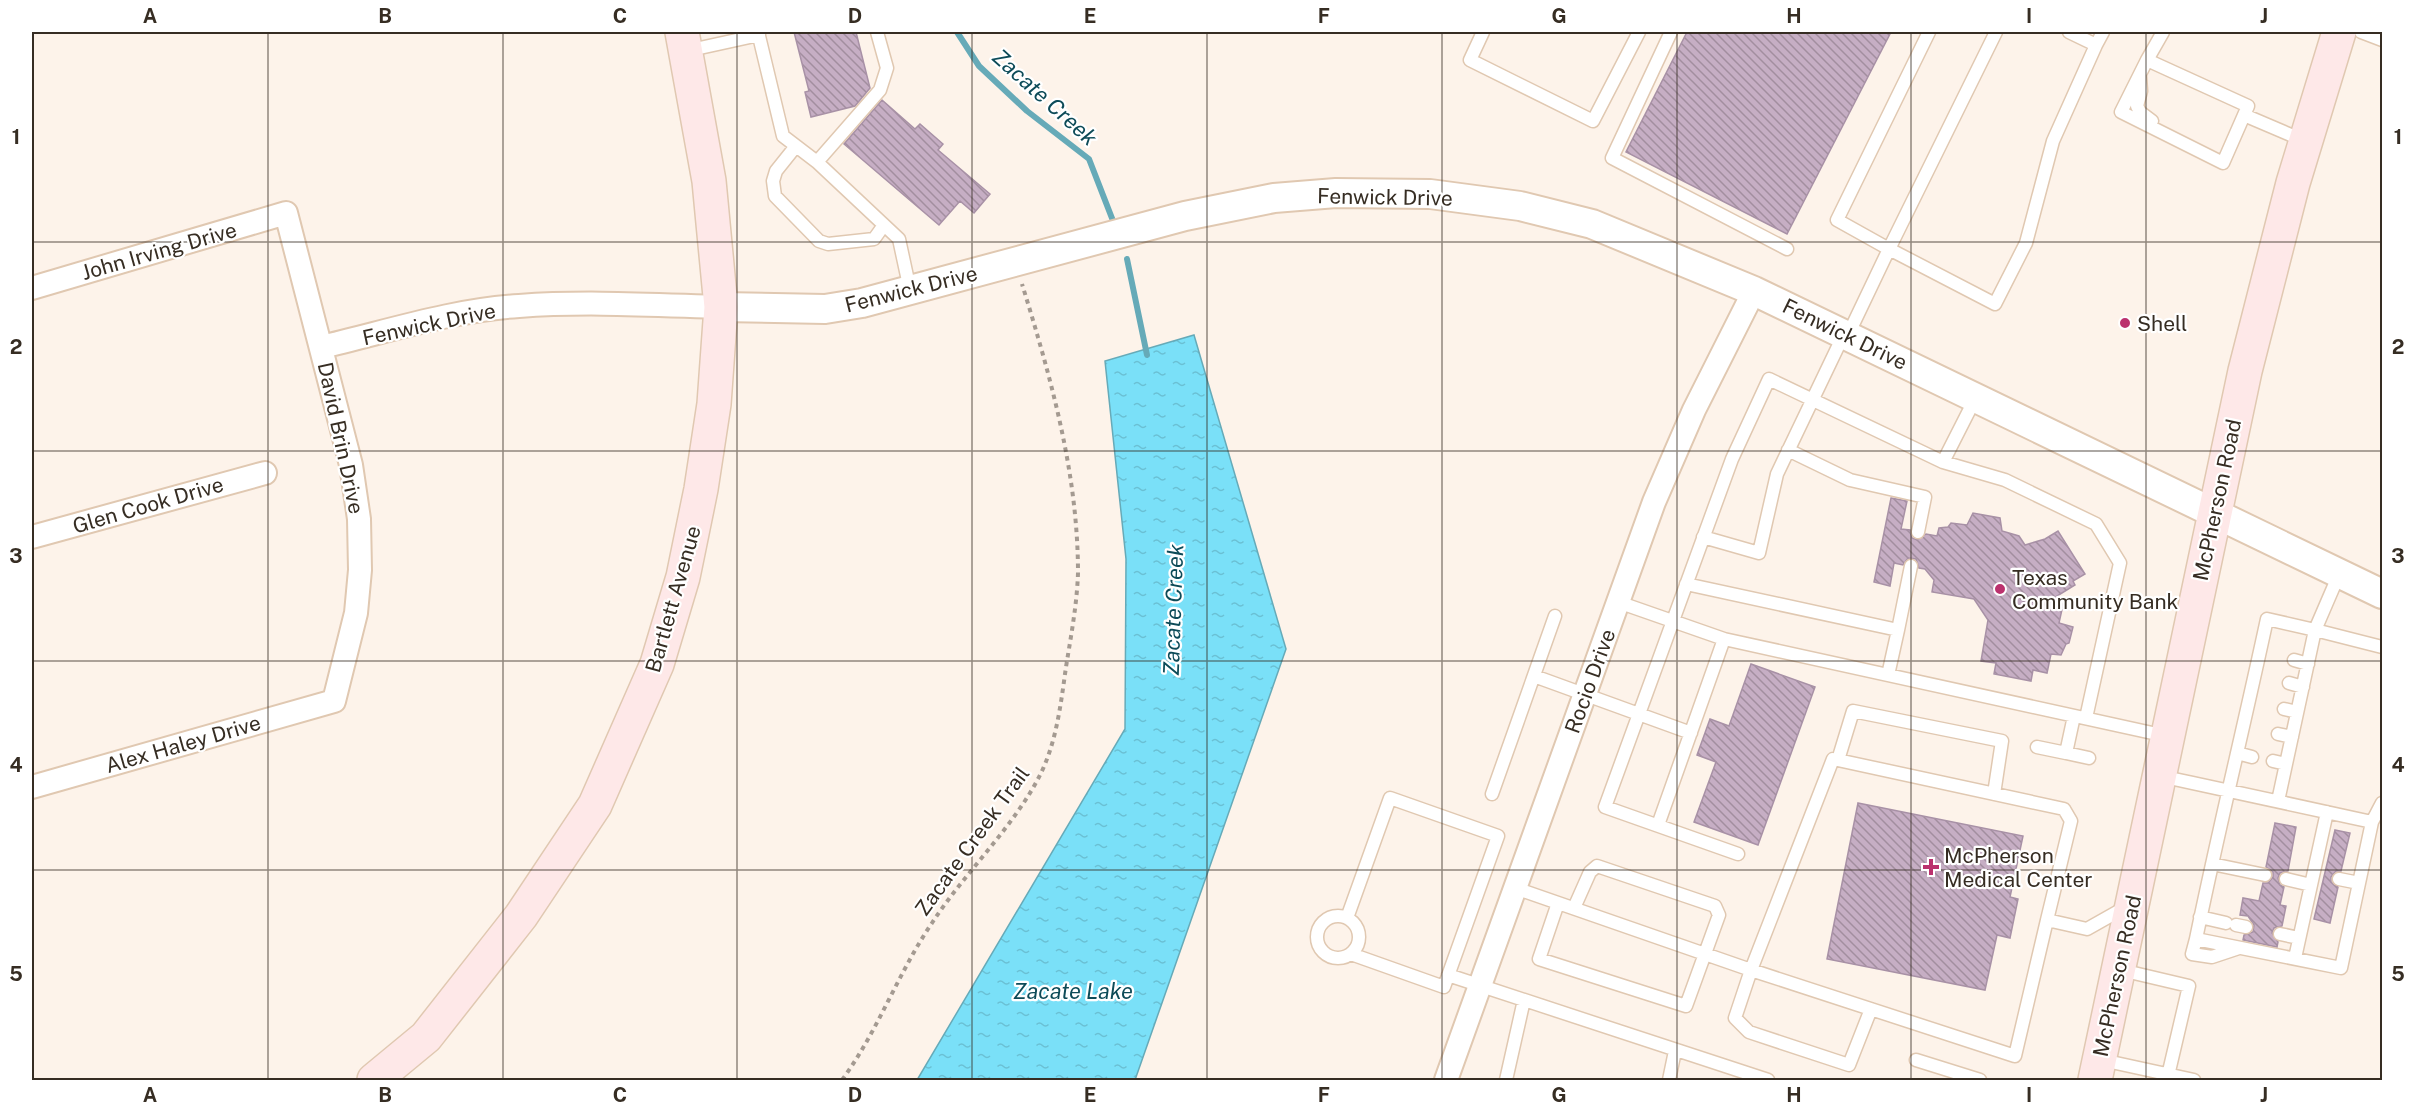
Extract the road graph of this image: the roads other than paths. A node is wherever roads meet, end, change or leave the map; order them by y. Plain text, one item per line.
1 (877, 32) edge
2 (1483, 32) edge
3 (1639, 32) edge
4 (1671, 32) edge
5 (1929, 32) edge
6 (1996, 32) edge
7 (2069, 32) edge
8 (2103, 32) edge
9 (2163, 32) edge
10 (2339, 32) edge
11 (2361, 32) edge
12 (758, 33) edge
13 (2382, 40) edge
14 (684, 41) edge
15 (2096, 45) junction
16 (2147, 60) junction
17 (2244, 115) junction
18 (2306, 141) junction
19 (796, 146) junction
20 (817, 162) junction
21 (286, 213) joint
22 (884, 225) junction
23 (1786, 249) dead end
24 (1889, 249) junction
25 (32, 288) edge
26 (910, 291) junction
27 (1754, 291) junction
28 (721, 307) junction
29 (1846, 335) junction
30 (321, 347) junction
31 (1976, 397) junction
32 (1812, 399) junction
33 (1788, 450) junction
34 (1943, 462) junction
35 (265, 473) dead end
36 (2214, 511) junction
37 (1918, 532) dead end
38 (32, 537) edge
39 (1703, 537) junction
40 (1911, 566) dead end
41 (2340, 572) junction
42 (1686, 584) junction
43 (2382, 594) edge
44 (1618, 602) junction
45 (1555, 616) dead end
46 (1672, 621) junction
47 (1898, 630) junction
48 (2315, 630) junction
49 (1724, 639) junction
50 (2382, 647) edge
51 (2260, 652) junction
52 (2273, 656) dead end
53 (2294, 660) dead end
54 (2308, 664) junction
55 (1888, 675) junction
56 (2255, 675) junction
57 (1534, 676) junction
58 (2268, 679) dead end
59 (2289, 683) dead end
60 (2303, 687) junction
61 (1585, 694) junction
62 (334, 700) joint
63 (2249, 702) junction
64 (2263, 705) dead end
65 (2284, 709) dead end
66 (2297, 712) junction
67 (1639, 714) junction
68 (2080, 717) junction
69 (2244, 726) junction
70 (2257, 729) dead end
71 (1690, 733) junction
72 (2278, 734) dead end
73 (2167, 736) junction
74 (2292, 737) junction
75 (2037, 747) dead end
76 (2066, 753) junction
77 (2237, 753) junction
78 (2252, 757) dead end
79 (2089, 758) dead end
80 (1838, 760) junction
81 (2273, 761) dead end
82 (2286, 764) junction
83 (2159, 776) junction
84 (32, 787) edge
85 (2229, 791) junction
86 (1492, 794) dead end
87 (1994, 794) junction
88 (2278, 801) junction
89 (2382, 803) edge
90 (2327, 812) junction
91 (2372, 822) junction
92 (1658, 825) junction
93 (1738, 854) dead end
94 (2212, 864) junction
95 (2265, 875) dead end
96 (2316, 878) junction
97 (2286, 879) dead end
98 (2339, 879) dead end
99 (2359, 883) junction
100 (1515, 888) junction
101 (1558, 903) junction
102 (2132, 903) junction
103 (1574, 908) junction
104 (2200, 917) junction
105 (1347, 918) junction
106 (2047, 920) junction
107 (2236, 925) dead end
108 (2280, 934) dead end
109 (2299, 938) junction
110 (1703, 953) junction
111 (1351, 954) junction
112 (2295, 958) junction
113 (2119, 969) junction
114 (1751, 970) junction
115 (1448, 975) junction
116 (1480, 985) junction
117 (1524, 1000) junction
118 (1871, 1009) junction
119 (1676, 1051) junction
120 (1916, 1060) dead end
121 (2097, 1070) edge
122 (2167, 1078) edge
123 (374, 1080) edge
124 (1446, 1080) edge
125 (1506, 1080) edge
126 (1669, 1080) edge
127 (1768, 1080) edge
128 (1980, 1080) edge
129 (2194, 1080) edge

1 - 20 lane
2 - 3 lane
4 - 23 lane
5 - 24 lane
6 - 24 lane
7 - 15 lane
8 - 15 lane
9 - 16 lane
10 - 18 main road, McPherson Road
11 - 13 lane
12 - 14 lane
12 - 19 lane
14 - 28 main road, Bartlett Avenue
15 - 24 lane
16 - 17 lane
16 - 17 lane
17 - 18 lane
18 - 36 main road, McPherson Road
19 - 20 lane
19 - 22 lane
20 - 22 lane
21 - 25 street, John Irving Drive
21 - 30 street, David Brin Drive
22 - 26 lane
24 - 29 lane
26 - 27 street, Fenwick Drive
26 - 28 street, Fenwick Drive
27 - 29 street, Fenwick Drive
27 - 44 street, Rocio Drive
28 - 30 street, Fenwick Drive
28 - 123 main road, Bartlett Avenue
29 - 31 street, Fenwick Drive
29 - 32 lane
30 - 62 street, David Brin Drive
31 - 34 lane
31 - 36 street, Fenwick Drive
32 - 33 lane
32 - 34 lane
32 - 39 lane
33 - 37 lane
33 - 39 lane
34 - 68 lane
35 - 38 street, Glen Cook Drive
36 - 41 street, Fenwick Drive
36 - 73 main road, McPherson Road
39 - 42 lane
40 - 47 lane
41 - 43 street, Fenwick Drive
41 - 48 lane
42 - 46 lane
42 - 47 lane
44 - 46 lane
44 - 61 street, Rocio Drive
45 - 57 lane
46 - 49 lane
46 - 67 lane
47 - 55 lane
48 - 50 lane
48 - 51 lane
48 - 54 lane
49 - 55 lane
49 - 71 lane
51 - 52 lane
51 - 56 lane
53 - 54 lane
54 - 60 lane
55 - 68 lane
56 - 58 lane
56 - 63 lane
57 - 61 lane
57 - 86 lane
59 - 60 lane
60 - 66 lane
61 - 67 lane
61 - 100 street, Rocio Drive
62 - 84 street, Alex Haley Drive
63 - 64 lane
63 - 69 lane
65 - 66 lane
66 - 74 lane
67 - 71 lane
67 - 92 lane
68 - 73 lane
68 - 76 lane
69 - 70 lane
69 - 77 lane
71 - 92 lane
72 - 74 lane
73 - 83 main road, McPherson Road
74 - 82 lane
75 - 76 lane
76 - 79 lane
77 - 78 lane
77 - 85 lane
80 - 87 lane
80 - 87 lane
80 - 114 lane
81 - 82 lane
82 - 88 lane
83 - 85 lane
83 - 102 main road, McPherson Road
85 - 88 lane
85 - 94 lane
87 - 106 lane
88 - 90 lane
89 - 91 lane
90 - 91 lane
90 - 96 lane
91 - 99 lane
92 - 93 lane
94 - 95 lane
94 - 104 lane
96 - 97 lane
96 - 109 lane
98 - 99 lane
99 - 112 lane
100 - 101 lane
100 - 116 street, Rocio Drive
101 - 103 lane
101 - 110 lane
102 - 106 lane
102 - 113 main road, McPherson Road
103 - 110 lane
103 - 110 lane
104 - 107 lane
104 - 112 lane
105 - 111 lane
105 - 111 lane
105 - 115 lane
106 - 118 lane
108 - 109 lane
109 - 112 lane
110 - 114 lane
111 - 115 lane
113 - 121 main road, McPherson Road
113 - 122 lane
114 - 118 lane
114 - 118 lane
115 - 116 lane
116 - 117 lane
116 - 124 street, Rocio Drive
117 - 119 lane
117 - 125 lane
119 - 126 lane
119 - 127 lane
120 - 128 lane
121 - 122 lane
122 - 129 lane

